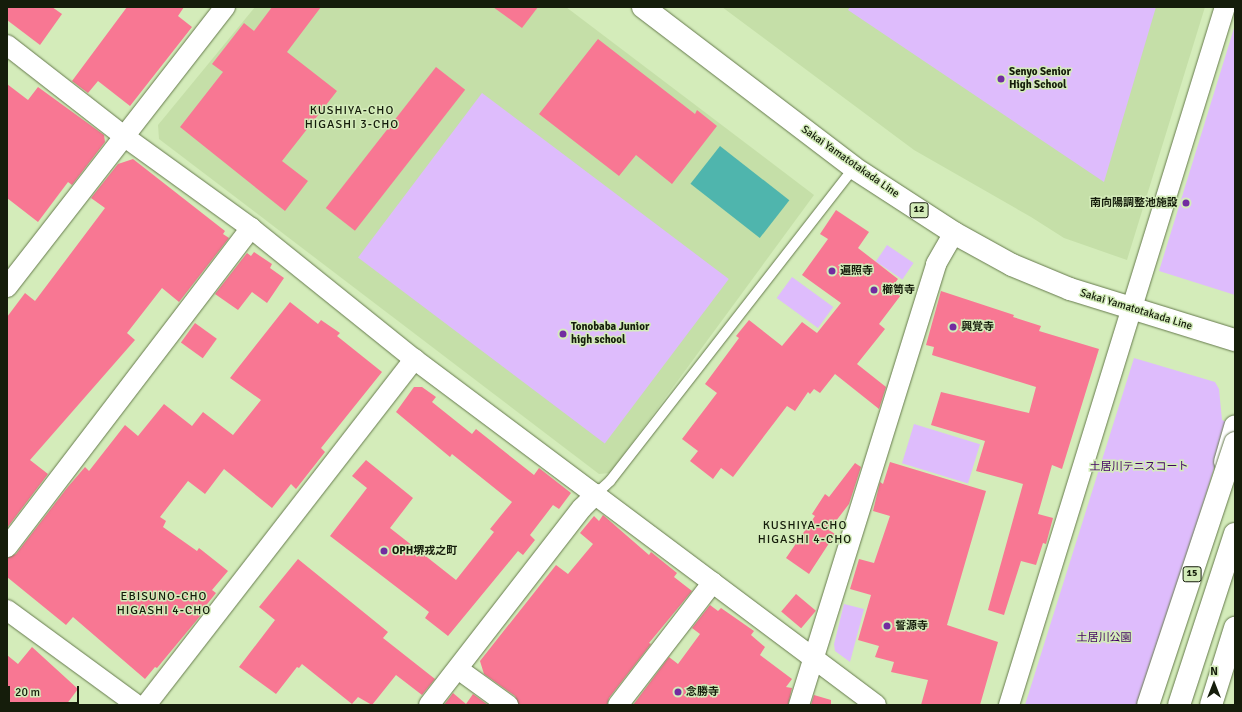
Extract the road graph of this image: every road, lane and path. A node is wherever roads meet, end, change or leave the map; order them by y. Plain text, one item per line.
1 (225, 7) edge
2 (643, 7) edge
3 (1225, 7) edge
4 (7, 45) edge
5 (125, 137) junction
6 (854, 168) junction
7 (251, 228) junction
8 (954, 233) junction
9 (7, 287) edge
10 (1134, 309) junction
11 (1235, 340) edge
12 (414, 359) junction
13 (1235, 426) edge
14 (1235, 442) edge
15 (596, 494) junction
16 (1235, 534) edge
17 (7, 547) edge
18 (713, 582) junction
19 (7, 610) edge
20 (1235, 628) edge
21 (813, 659) junction
22 (458, 669) junction
23 (137, 705) edge
24 (146, 705) edge
25 (429, 705) edge
26 (508, 705) edge
27 (618, 705) edge
28 (799, 705) edge
29 (876, 705) edge
30 (1009, 705) edge
31 (1148, 705) edge
32 (1154, 705) edge
33 (1179, 705) edge
34 (1210, 705) edge

1 - 5 street
2 - 6 main road, Sakai Yamatotakada Line / 12
3 - 10 street
4 - 5 street
5 - 7 street
5 - 9 street
6 - 8 main road, Sakai Yamatotakada Line / 12
6 - 15 lane
7 - 12 street
7 - 17 street
8 - 10 main road, Sakai Yamatotakada Line / 12
8 - 21 street
10 - 11 main road, Sakai Yamatotakada Line / 12
10 - 30 street
12 - 15 street
12 - 24 street
13 - 32 main road
14 - 31 main road, 15, bridge
15 - 18 street
15 - 22 street
16 - 33 main road
18 - 21 street
18 - 27 street
19 - 23 street
20 - 34 main road
21 - 28 street
21 - 29 street
22 - 25 street
22 - 26 street

